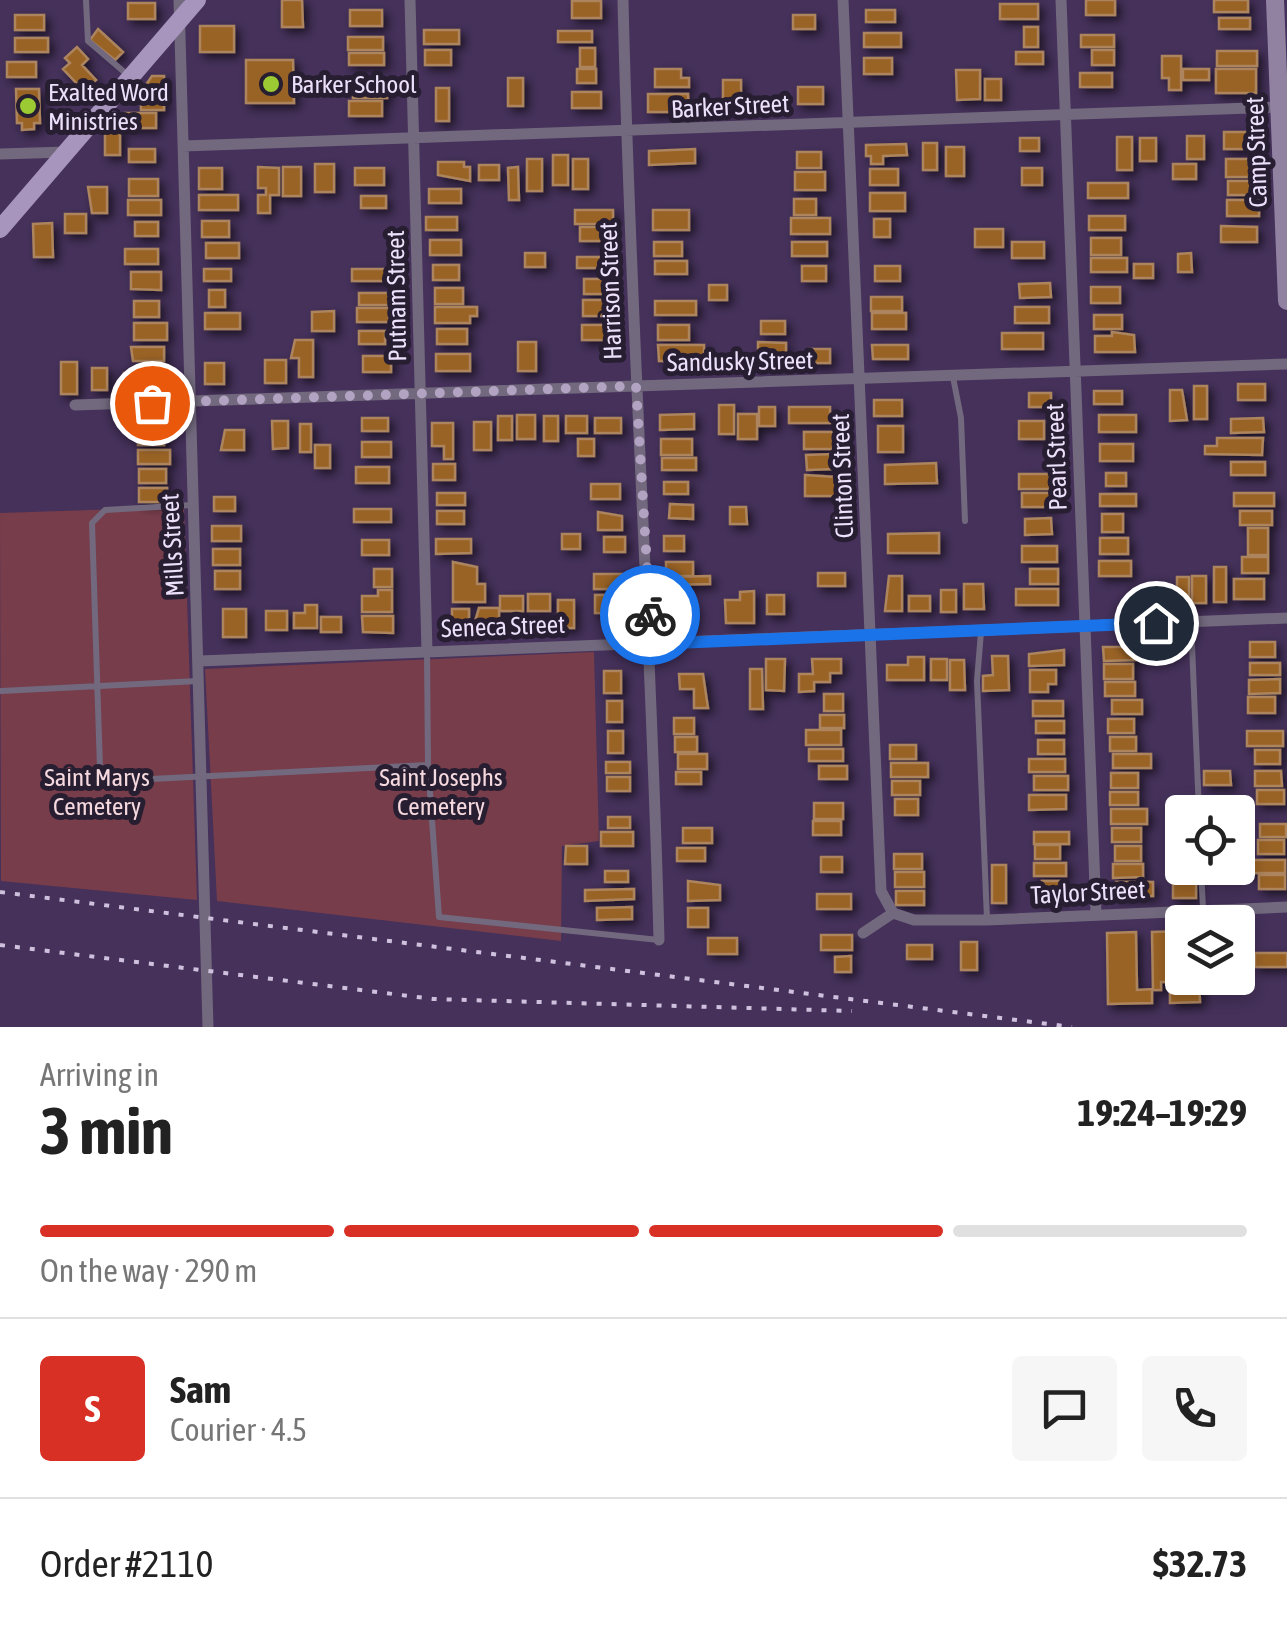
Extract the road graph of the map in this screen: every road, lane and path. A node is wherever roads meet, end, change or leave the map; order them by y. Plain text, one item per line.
1 (86, 0) edge
2 (179, 0) edge
3 (197, 0) edge
4 (410, 0) edge
5 (623, 0) edge
6 (843, 0) edge
7 (1061, 0) edge
8 (1274, 0) edge
9 (180, 20) junction
10 (130, 78) junction
11 (1279, 107) junction
12 (1065, 114) junction
13 (850, 122) junction
14 (626, 133) junction
15 (416, 138) junction
16 (183, 146) junction
17 (67, 152) junction
18 (0, 154) edge
19 (1285, 200) edge
20 (0, 229) edge
21 (1287, 301) edge
22 (1287, 364) edge
23 (1075, 371) junction
24 (953, 377) junction
25 (861, 382) junction
26 (636, 386) junction
27 (421, 396) junction
28 (191, 402) junction
29 (74, 404) dead end
30 (192, 504) junction
31 (965, 521) dead end
32 (1287, 618) edge
33 (1190, 621) junction
34 (1085, 626) junction
35 (981, 629) junction
36 (870, 636) junction
37 (652, 644) junction
38 (427, 652) junction
39 (200, 661) junction
40 (200, 681) junction
41 (98, 686) junction
42 (2, 691) edge
43 (428, 765) junction
44 (202, 773) junction
45 (1198, 795) edge
46 (1287, 908) edge
47 (1255, 909) edge
48 (1165, 911) edge
49 (893, 913) junction
50 (1096, 913) junction
51 (987, 920) junction
52 (863, 933) dead end
53 (659, 940) joint
54 (208, 1027) edge

1 - 10 lane
2 - 9 street, Mills Street
3 - 9 main road
4 - 15 street, Putnam Street
5 - 14 street, Harrison Street
6 - 13 street, Clinton Street
7 - 12 street, Pearl Street
8 - 11 street, Camp Street
9 - 10 main road
9 - 16 street, Mills Street
10 - 17 main road
11 - 12 street, Barker Street
11 - 19 street, Camp Street
12 - 13 street, Barker Street
12 - 23 street, Pearl Street
13 - 14 street, Barker Street
13 - 25 street, Clinton Street
14 - 15 street, Barker Street
14 - 26 street, Harrison Street
15 - 16 street, Barker Street
15 - 27 street, Putnam Street
16 - 28 street, Mills Street
17 - 18 street
17 - 20 main road
19 - 21 street, Camp Street
22 - 23 street, Sandusky Street
23 - 24 street, Sandusky Street
23 - 34 street, Pearl Street
24 - 25 street, Sandusky Street
24 - 31 lane
25 - 26 street, Sandusky Street
25 - 36 street, Clinton Street
26 - 27 street, Sandusky Street
26 - 37 street, Harrison Street
27 - 28 street, Sandusky Street
27 - 38 street, Putnam Street
28 - 29 street, Sandusky Street
28 - 30 street, Mills Street
30 - 39 street, Mills Street
30 - 41 lane
32 - 33 street, Seneca Street
33 - 34 street, Seneca Street
33 - 45 lane
34 - 35 street, Seneca Street
34 - 50 street, Pearl Street
35 - 36 street, Seneca Street
35 - 51 lane
36 - 37 street, Seneca Street
36 - 49 street, Clinton Street
37 - 38 street, Seneca Street
37 - 53 street, Harrison Street
38 - 39 street, Seneca Street
38 - 43 lane
39 - 40 street, Mills Street
40 - 41 lane
40 - 44 street, Mills Street
41 - 42 lane
41 - 44 lane
43 - 44 lane
43 - 53 lane
44 - 54 street, Mills Street
46 - 47 street, Taylor Street
48 - 50 street, Taylor Street
49 - 51 street, Taylor Street
49 - 52 street
50 - 51 street, Taylor Street

